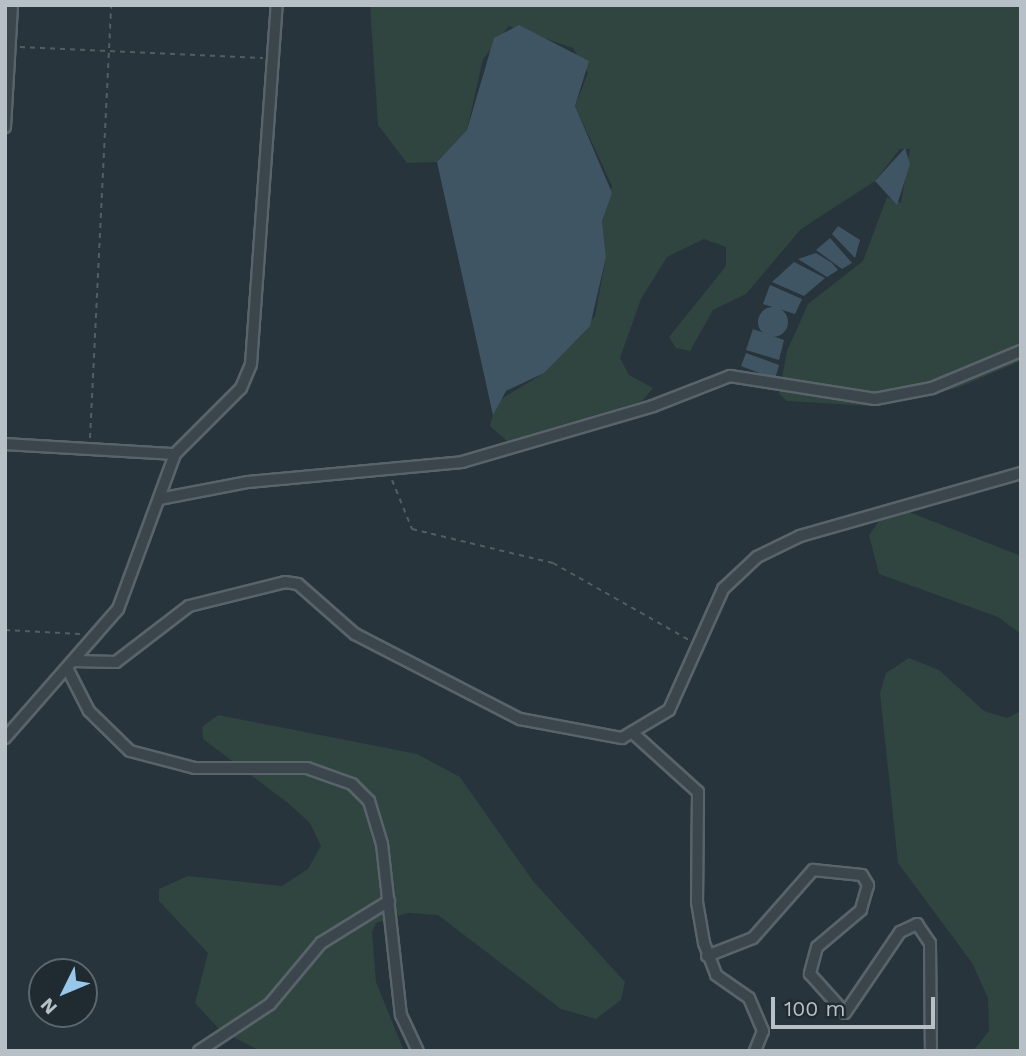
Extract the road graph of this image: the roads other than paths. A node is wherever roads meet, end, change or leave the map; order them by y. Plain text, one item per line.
1 (12, 5) edge
2 (277, 5) edge
3 (5, 127) edge
4 (1021, 351) edge
5 (5, 444) edge
6 (175, 454) junction
7 (1021, 473) edge
8 (159, 499) junction
9 (70, 664) junction
10 (635, 735) junction
11 (5, 738) edge
12 (389, 901) junction
13 (708, 956) junction
14 (200, 1051) edge
15 (418, 1051) edge
16 (755, 1051) edge
17 (931, 1051) edge

1 - 3 street
2 - 6 street
4 - 8 street
5 - 6 street
6 - 8 street
7 - 10 street
8 - 9 street
9 - 10 street
9 - 11 street
9 - 12 street
10 - 13 street
12 - 14 street
12 - 15 street
13 - 16 street
13 - 17 street

